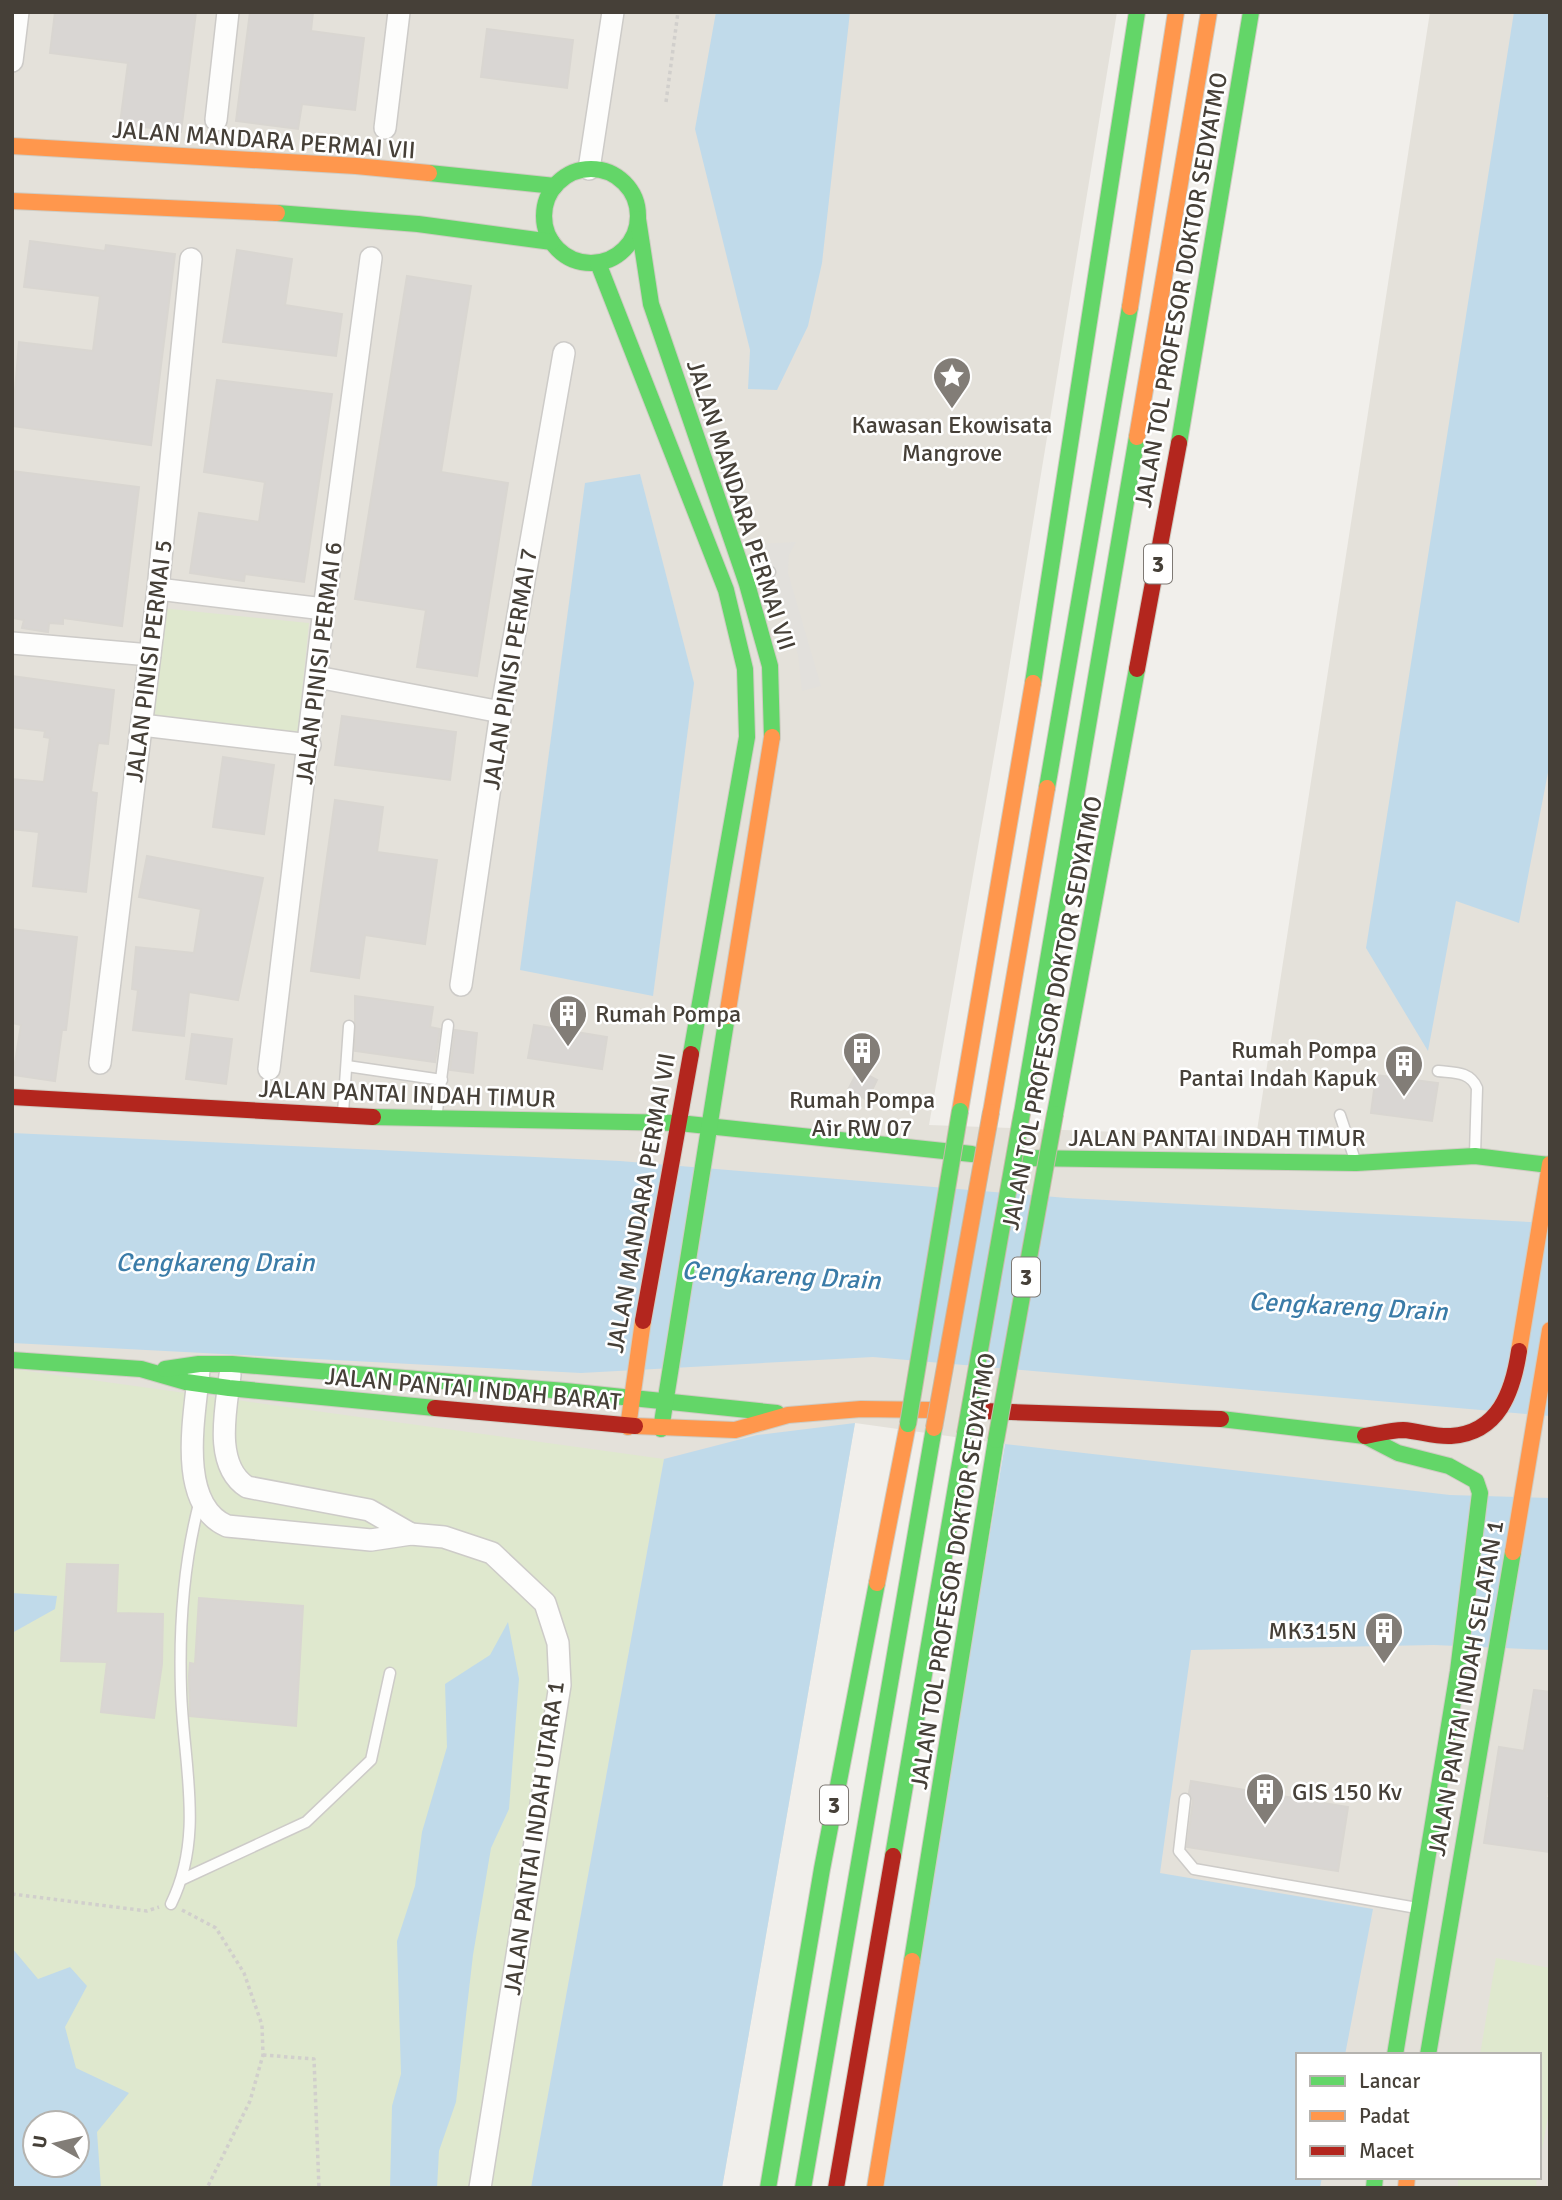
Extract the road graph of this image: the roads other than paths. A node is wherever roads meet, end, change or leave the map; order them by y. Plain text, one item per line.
1 (18, 12) edge
2 (228, 12) edge
3 (399, 12) edge
4 (613, 12) edge
5 (1137, 12) edge
6 (1176, 12) edge
7 (1209, 12) edge
8 (1251, 12) edge
9 (12, 61) edge
10 (216, 120) dead end
11 (385, 128) dead end
12 (12, 146) edge
13 (589, 169) junction
14 (555, 186) junction
15 (12, 201) edge
16 (638, 219) junction
17 (552, 242) junction
18 (372, 258) dead end
19 (191, 259) dead end
20 (598, 263) junction
21 (564, 353) dead end
22 (771, 572) dead end
23 (747, 584) junction
24 (158, 589) junction
25 (324, 609) junction
26 (12, 643) edge
27 (150, 655) junction
28 (317, 677) junction
29 (501, 712) junction
30 (142, 725) junction
31 (310, 745) junction
32 (461, 985) dead end
33 (448, 1025) dead end
34 (349, 1026) dead end
35 (100, 1063) dead end
36 (346, 1066) junction
37 (269, 1069) dead end
38 (1437, 1071) dead end
39 (442, 1080) junction
40 (718, 1087) junction
41 (12, 1097) edge
42 (1340, 1115) dead end
43 (343, 1116) junction
44 (435, 1121) junction
45 (679, 1123) junction
46 (710, 1126) junction
47 (801, 1136) junction
48 (1475, 1156) junction
49 (1356, 1163) junction
50 (1550, 1165) edge
51 (1546, 1192) edge
52 (1550, 1330) edge
53 (12, 1360) edge
54 (232, 1364) junction
55 (199, 1374) junction
56 (229, 1388) junction
57 (630, 1398) junction
58 (664, 1401) junction
59 (788, 1415) junction
60 (1508, 1421) junction
61 (628, 1427) junction
62 (661, 1429) junction
63 (1365, 1436) junction
64 (1530, 1448) junction
65 (1546, 1464) edge
66 (1449, 1465) joint
67 (1523, 1488) junction
68 (200, 1500) junction
69 (411, 1534) junction
70 (390, 1673) dead end
71 (1185, 1799) dead end
72 (183, 1879) junction
73 (171, 1904) road end
74 (1419, 1909) junction
75 (1395, 2053) edge
76 (1428, 2053) edge
77 (480, 2188) edge
78 (768, 2188) edge
79 (803, 2188) edge
80 (835, 2188) edge
81 (875, 2188) edge

1 - 9 street
2 - 10 street
3 - 11 street
4 - 13 street
5 - 78 main road, 3, bridge
6 - 79 main road, JALAN TOL PROFESOR DOKTOR SEDYATMO / 3, bridge
7 - 80 main road, JALAN TOL PROFESOR DOKTOR SEDYATMO / 3, bridge
8 - 81 main road, JALAN TOL PROFESOR DOKTOR SEDYATMO / 3, bridge
12 - 14 main road, JALAN MANDARA PERMAI VII
13 - 14 main road
13 - 16 main road
14 - 17 main road
15 - 17 main road
16 - 20 main road
16 - 23 main road, JALAN MANDARA PERMAI VII
17 - 20 main road
18 - 25 street, JALAN PINISI PERMAI 6
19 - 24 street, JALAN PINISI PERMAI 5
20 - 45 main road, JALAN MANDARA PERMAI VII
21 - 29 street, JALAN PINISI PERMAI 7
22 - 23 lane
23 - 40 main road, JALAN MANDARA PERMAI VII
24 - 25 street
24 - 27 street, JALAN PINISI PERMAI 5
25 - 28 street, JALAN PINISI PERMAI 6
26 - 27 street
27 - 30 street, JALAN PINISI PERMAI 5
28 - 29 street
28 - 31 street, JALAN PINISI PERMAI 6
29 - 32 street, JALAN PINISI PERMAI 7
30 - 31 street
30 - 35 street, JALAN PINISI PERMAI 5
31 - 37 street, JALAN PINISI PERMAI 6
33 - 39 lane
34 - 36 lane
36 - 39 lane
36 - 43 lane
38 - 48 lane
39 - 44 lane
40 - 46 main road, JALAN MANDARA PERMAI VII
40 - 47 main road, JALAN PANTAI INDAH TIMUR
41 - 43 main road, JALAN PANTAI INDAH TIMUR
42 - 49 lane
43 - 44 main road, JALAN PANTAI INDAH TIMUR
44 - 45 main road, JALAN PANTAI INDAH TIMUR
45 - 46 main road, JALAN PANTAI INDAH TIMUR
45 - 57 main road, JALAN MANDARA PERMAI VII
46 - 47 main road, JALAN PANTAI INDAH TIMUR
46 - 58 main road, JALAN MANDARA PERMAI VII
47 - 49 main road, JALAN PANTAI INDAH TIMUR
48 - 49 main road, JALAN PANTAI INDAH TIMUR
48 - 50 main road, JALAN PANTAI INDAH TIMUR
50 - 51 main road
51 - 60 main road
52 - 64 main road, JALAN PANTAI INDAH SELATAN 1
53 - 55 main road, JALAN PANTAI INDAH BARAT
54 - 55 main road, JALAN PANTAI INDAH BARAT
54 - 56 street, JALAN PANTAI INDAH UTARA 1
54 - 57 main road, JALAN PANTAI INDAH BARAT
55 - 56 main road, JALAN PANTAI INDAH BARAT
55 - 68 street
56 - 61 main road, JALAN PANTAI INDAH BARAT
56 - 69 street, JALAN PANTAI INDAH UTARA 1
57 - 58 main road, JALAN PANTAI INDAH BARAT
57 - 61 main road, JALAN MANDARA PERMAI VII
58 - 59 main road, JALAN PANTAI INDAH BARAT
58 - 62 main road, JALAN MANDARA PERMAI VII
59 - 62 main road, JALAN PANTAI INDAH BARAT
59 - 63 main road, JALAN PANTAI INDAH BARAT
60 - 63 main road, JALAN PANTAI INDAH BARAT
60 - 64 main road
61 - 62 main road, JALAN PANTAI INDAH BARAT
63 - 66 main road, JALAN PANTAI INDAH BARAT
64 - 65 main road
64 - 67 main road, JALAN PANTAI INDAH SELATAN 1
65 - 67 main road
66 - 74 main road, JALAN PANTAI INDAH SELATAN 1
67 - 76 main road, JALAN PANTAI INDAH SELATAN 1
68 - 69 street, JALAN PANTAI INDAH UTARA 1
68 - 72 lane
69 - 77 street, JALAN PANTAI INDAH UTARA 1
70 - 72 lane
71 - 74 lane
72 - 73 lane
74 - 75 main road, JALAN PANTAI INDAH SELATAN 1

